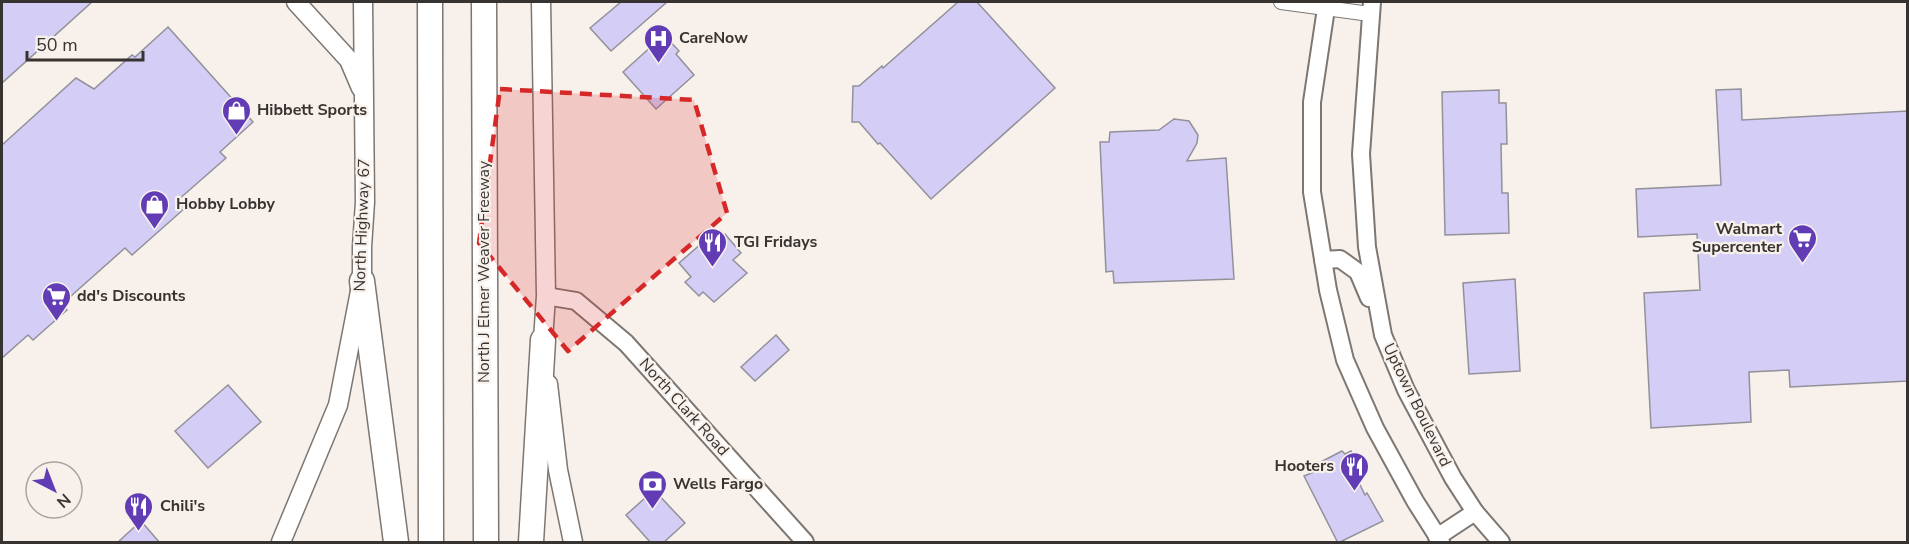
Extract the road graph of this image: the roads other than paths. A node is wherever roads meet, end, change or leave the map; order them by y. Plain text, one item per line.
1 (297, 2) edge
2 (363, 2) edge
3 (430, 2) edge
4 (484, 2) edge
5 (541, 2) edge
6 (1281, 2) edge
7 (1327, 5) edge
8 (1371, 8) edge
9 (364, 95) junction
10 (1323, 260) junction
11 (362, 281) junction
12 (546, 296) junction
13 (1383, 335) junction
14 (543, 340) junction
15 (1475, 512) junction
16 (1439, 540) edge
17 (281, 543) edge
18 (396, 543) edge
19 (431, 543) edge
20 (486, 543) edge
21 (531, 543) edge
22 (573, 543) edge
23 (805, 543) edge
24 (1501, 543) edge

1 - 9 main road
2 - 9 main road, North Highway 67
3 - 19 highway
4 - 20 highway, North J Elmer Weaver Freeway
5 - 12 main road
6 - 7 street
7 - 8 street
7 - 10 street
8 - 13 street, Uptown Boulevard
9 - 11 main road, North Highway 67
10 - 13 street
10 - 16 street
11 - 17 main road, North Highway 67
11 - 18 highway
12 - 14 main road
12 - 23 street, North Clark Road
13 - 15 street, Uptown Boulevard
14 - 21 highway
14 - 22 main road
15 - 16 street
15 - 24 street, Uptown Boulevard

